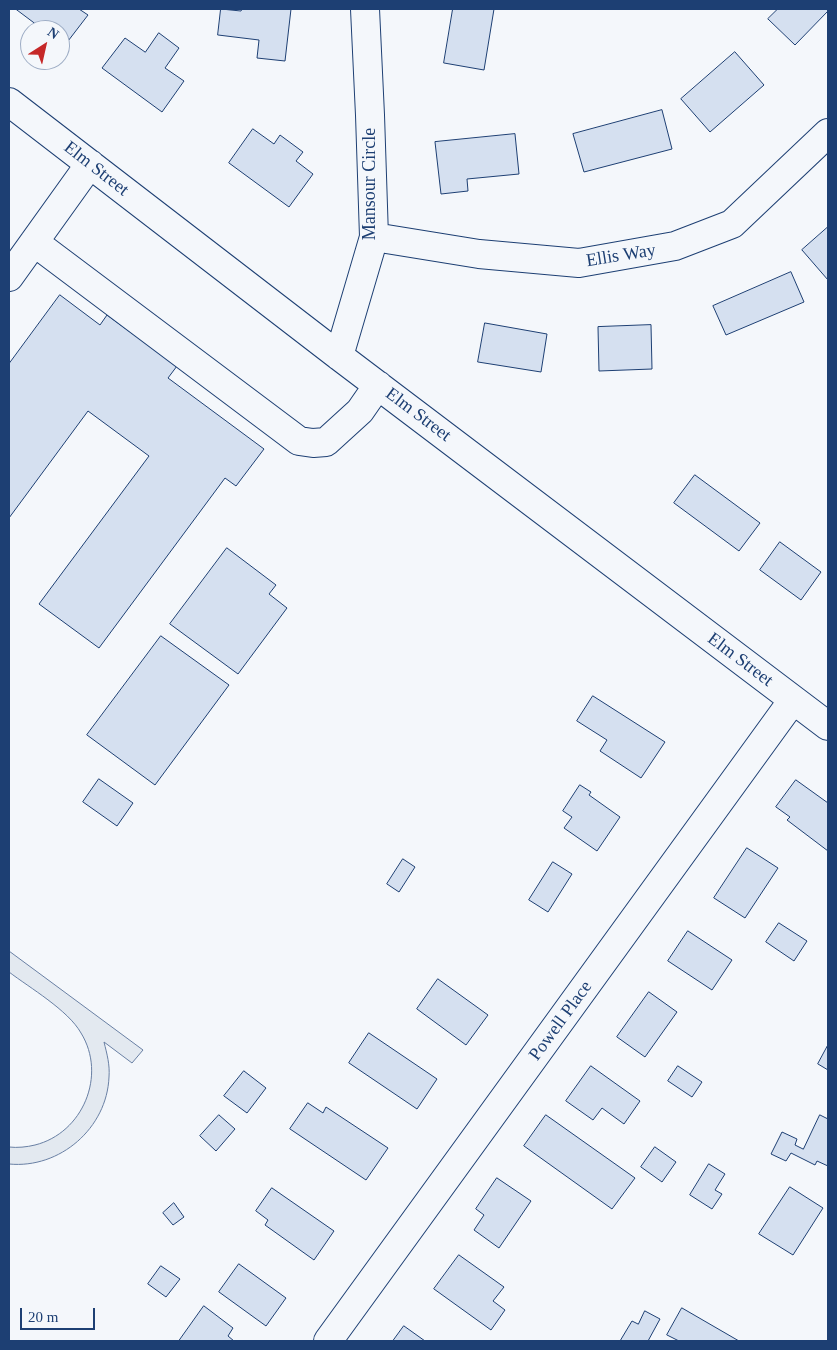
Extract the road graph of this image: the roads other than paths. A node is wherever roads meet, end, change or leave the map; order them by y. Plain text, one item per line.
1 (365, 9) edge
2 (12, 111) edge
3 (828, 133) edge
4 (90, 164) junction
5 (374, 237) junction
6 (34, 242) junction
7 (9, 277) edge
8 (339, 356) junction
9 (378, 386) junction
10 (793, 700) junction
11 (828, 726) edge
12 (328, 1341) edge

1 - 5 street, Mansour Circle
2 - 4 street, Elm Street
3 - 5 street, Ellis Way
4 - 6 street
4 - 8 street, Elm Street
5 - 8 street, Mansour Circle
6 - 7 street
6 - 9 street
8 - 9 street, Elm Street
9 - 10 street, Elm Street
10 - 11 street, Elm Street
10 - 12 street, Powell Place

